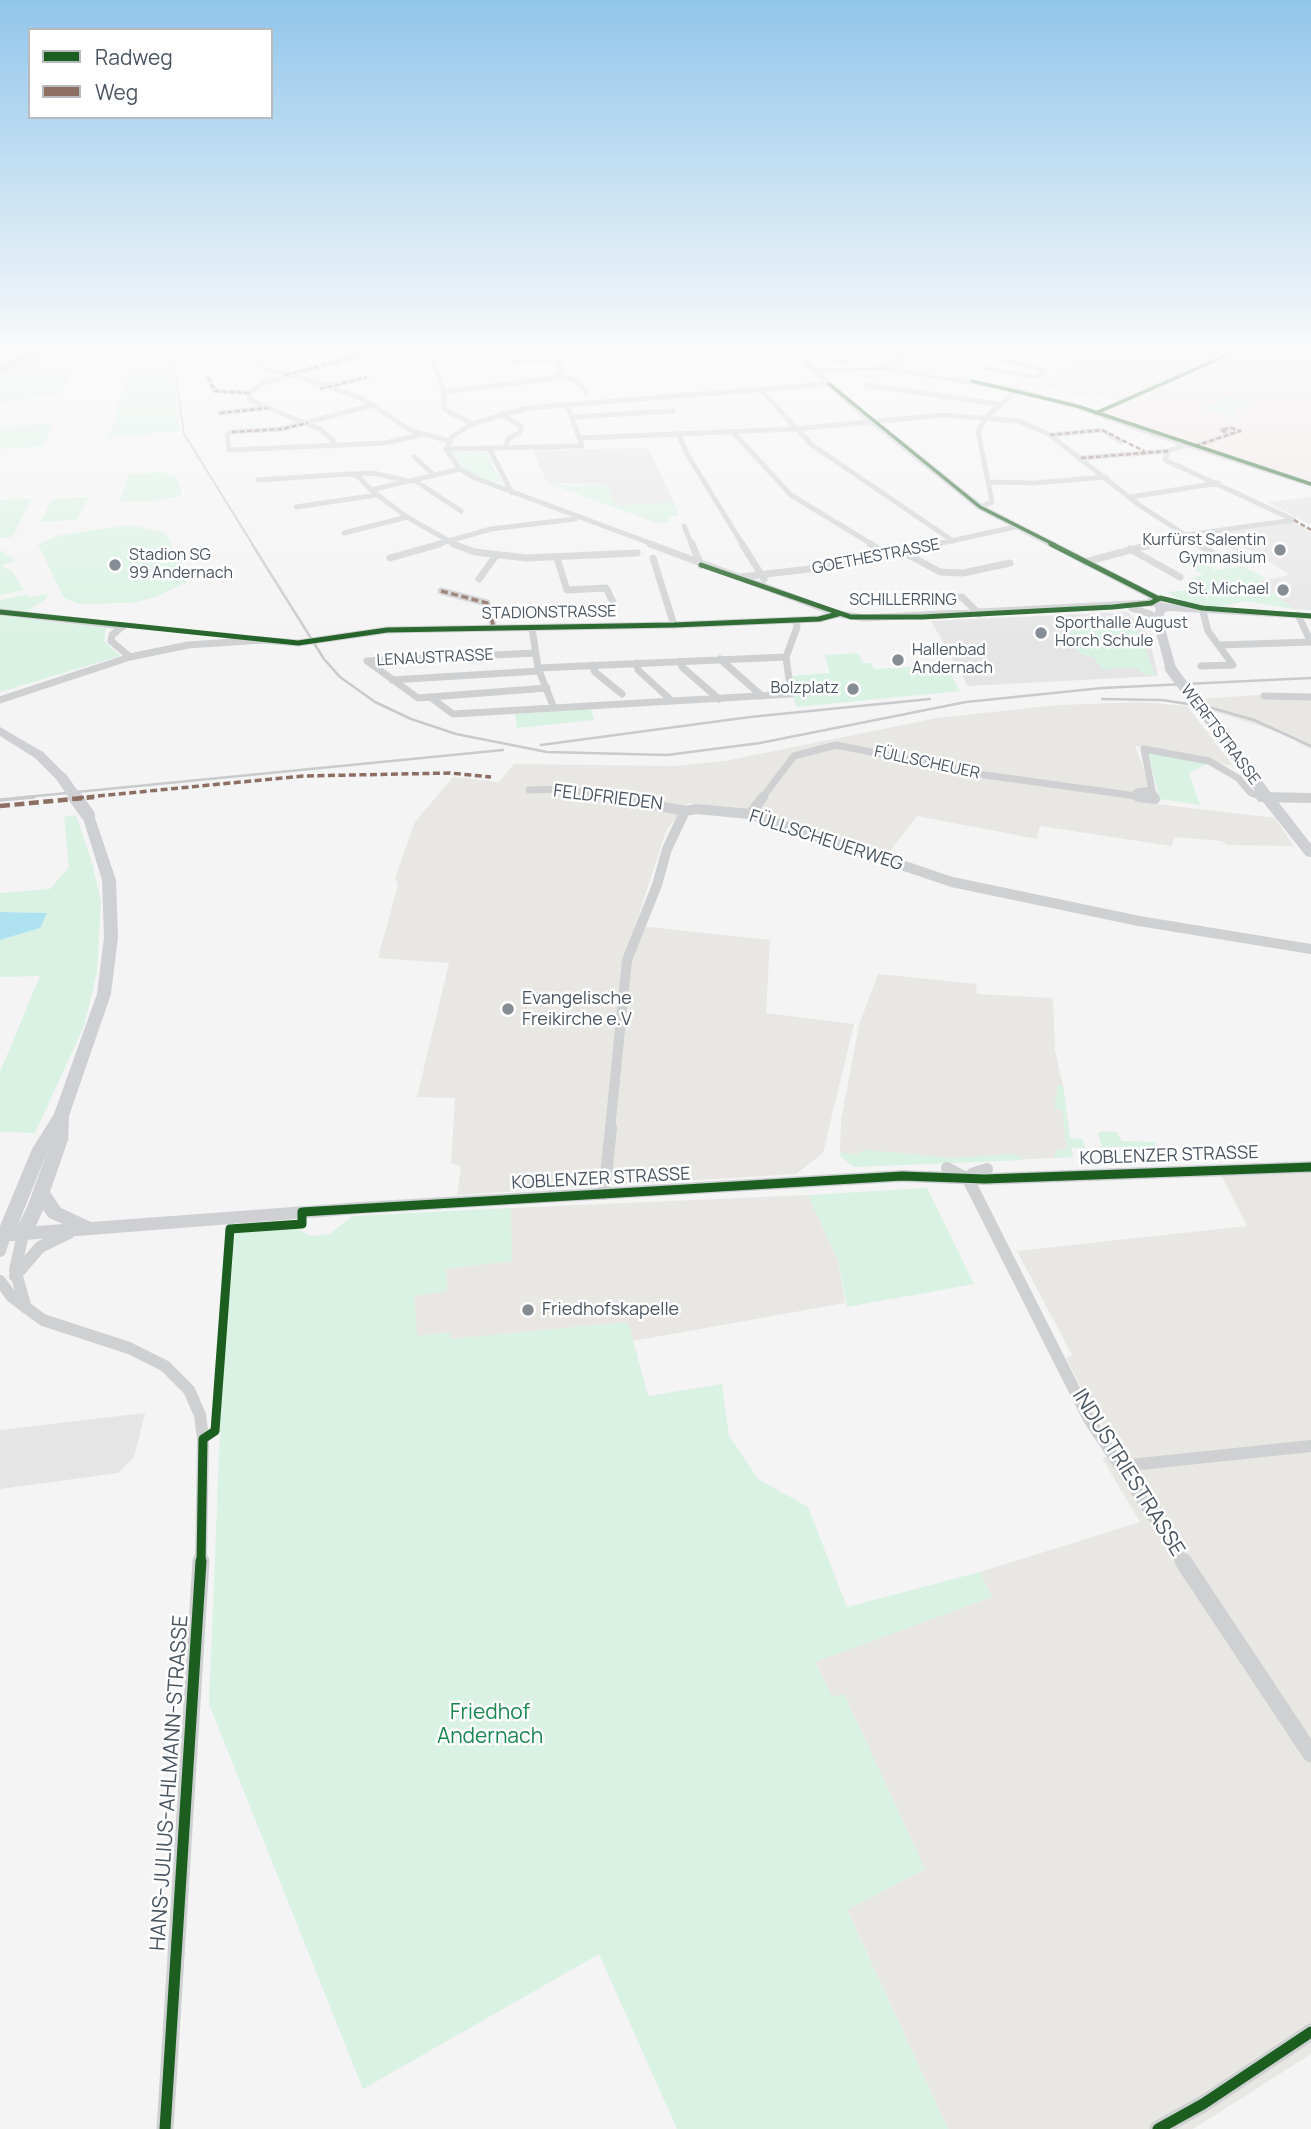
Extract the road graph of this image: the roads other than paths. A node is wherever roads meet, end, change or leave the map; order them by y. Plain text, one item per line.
1 (265, 450) edge
2 (447, 450) edge
3 (490, 450) edge
4 (685, 450) edge
5 (750, 450) edge
6 (822, 450) edge
7 (910, 450) edge
8 (983, 450) edge
9 (1071, 450) edge
10 (1208, 450) edge
11 (1168, 451) joint
12 (241, 453) dead end
13 (414, 457) dead end
14 (1081, 458) junction
15 (460, 470) junction
16 (349, 474) junction
17 (434, 475) junction
18 (1106, 477) junction
19 (258, 480) dead end
20 (411, 481) junction
21 (990, 482) junction
22 (1218, 483) junction
23 (1311, 484) edge
24 (374, 493) junction
25 (512, 493) junction
26 (1131, 497) junction
27 (296, 507) dead end
28 (980, 507) junction
29 (461, 511) dead end
30 (407, 517) junction
31 (577, 519) junction
32 (684, 526) dead end
33 (1015, 527) junction
34 (344, 533) dead end
35 (1186, 535) junction
36 (446, 540) junction
37 (953, 541) junction
38 (651, 546) junction
39 (1130, 549) junction
40 (667, 552) junction
41 (903, 552) junction
42 (638, 553) junction
43 (888, 555) junction
44 (495, 556) junction
45 (390, 558) dead end
46 (557, 558) junction
47 (653, 558) junction
48 (1223, 560) dead end
49 (1085, 562) junction
50 (1010, 563) dead end
51 (701, 565) junction
52 (762, 575) junction
53 (1180, 577) dead end
54 (735, 578) junction
55 (479, 579) dead end
56 (770, 590) junction
57 (441, 591) dead end
58 (932, 601) dead end
59 (613, 602) dead end
60 (1113, 607) junction
61 (1160, 607) junction
62 (1203, 610) junction
63 (0, 612) edge
64 (838, 614) junction
65 (979, 614) junction
66 (1298, 615) junction
67 (1311, 616) edge
68 (796, 620) junction
69 (674, 625) junction
70 (494, 628) junction
71 (532, 628) junction
72 (1311, 642) edge
73 (1220, 645) junction
74 (535, 653) junction
75 (130, 657) junction
76 (786, 657) junction
77 (720, 659) junction
78 (680, 661) junction
79 (637, 663) junction
80 (592, 665) junction
81 (1201, 666) dead end
82 (538, 670) junction
83 (392, 680) junction
84 (547, 688) junction
85 (622, 694) dead end
86 (762, 696) junction
87 (1264, 696) dead end
88 (430, 697) junction
89 (1311, 697) edge
90 (719, 699) junction
91 (0, 700) edge
92 (672, 701) junction
93 (554, 708) junction
94 (0, 731) edge
95 (529, 790) dead end
96 (1311, 798) edge
97 (1267, 799) junction
98 (685, 811) junction
99 (750, 814) junction
100 (1311, 853) edge
101 (1311, 949) edge
102 (62, 1115) junction
103 (1311, 1156) edge
104 (1311, 1167) edge
105 (947, 1168) junction
106 (987, 1168) junction
107 (902, 1176) junction
108 (968, 1179) junction
109 (41, 1193) junction
110 (604, 1194) junction
111 (85, 1229) junction
112 (7, 1239) edge
113 (15, 1276) junction
114 (0, 1281) edge
115 (27, 1310) junction
116 (1311, 1446) edge
117 (1121, 1466) junction
118 (1311, 1754) edge
119 (1311, 2032) edge
120 (165, 2129) edge
121 (1158, 2129) edge

1 - 12 street
2 - 15 street
3 - 25 street
4 - 52 street
5 - 43 street
6 - 37 street
7 - 28 street
8 - 21 street
9 - 14 street
10 - 23 street
11 - 14 street
11 - 22 street
13 - 17 street
14 - 18 street
15 - 17 street
15 - 25 street, SCHILLERRING
16 - 19 street
16 - 20 street
16 - 24 street
17 - 20 street
18 - 21 street
18 - 26 street
20 - 24 street
20 - 29 street
21 - 28 street
22 - 26 street
22 - 35 street
24 - 27 street
24 - 30 street
25 - 31 street, SCHILLERRING
26 - 35 street
28 - 33 street
30 - 34 street
30 - 36 street
31 - 36 street
31 - 38 street, SCHILLERRING
32 - 51 street
33 - 37 street, GOETHESTRASSE
33 - 49 street
35 - 39 street
35 - 48 street
36 - 44 street
36 - 45 street
37 - 41 street, GOETHESTRASSE
38 - 40 street, SCHILLERRING
38 - 42 street
39 - 49 street
39 - 53 street
40 - 47 street
40 - 51 street, SCHILLERRING
41 - 43 street, GOETHESTRASSE
41 - 50 street
42 - 46 street
42 - 47 street
43 - 52 street, GOETHESTRASSE
44 - 46 street
44 - 55 street
46 - 59 street
47 - 69 street
49 - 61 street
51 - 54 street, SCHILLERRING
52 - 54 street, GOETHESTRASSE
52 - 56 street
54 - 56 street, SCHILLERRING
56 - 64 street, SCHILLERRING
57 - 70 street, STADIONSTRASSE
58 - 65 street, SCHILLERRING
60 - 61 street, SCHILLERRING
60 - 61 street, SCHILLERRING
60 - 65 street, SCHILLERRING
61 - 62 street
61 - 97 street, WERFTSTRASSE, bridge
62 - 66 street
62 - 73 street
63 - 75 street
64 - 65 street, SCHILLERRING
64 - 68 street, STADIONSTRASSE
66 - 67 street
66 - 72 street
68 - 69 street, STADIONSTRASSE
68 - 76 street
69 - 71 street, STADIONSTRASSE
70 - 71 street, STADIONSTRASSE
70 - 75 street, STADIONSTRASSE
71 - 74 street
72 - 73 street
73 - 81 street
74 - 82 street
74 - 83 street, LENAUSTRASSE
75 - 91 street, STADIONSTRASSE
76 - 77 street, LENAUSTRASSE
76 - 86 street, LENAUSTRASSE
77 - 78 street, LENAUSTRASSE
77 - 86 street
78 - 79 street, LENAUSTRASSE
78 - 90 street
79 - 80 street, LENAUSTRASSE
79 - 92 street
80 - 82 street, LENAUSTRASSE
80 - 85 street
82 - 83 street, LENAUSTRASSE
82 - 84 street
83 - 88 street, LENAUSTRASSE
84 - 88 street, LENAUSTRASSE
84 - 93 street
86 - 90 street, LENAUSTRASSE
87 - 89 street
88 - 93 street, LENAUSTRASSE
90 - 92 street, LENAUSTRASSE
92 - 93 street, LENAUSTRASSE
94 - 102 street, bridge
95 - 98 street, FELDFRIEDEN
96 - 97 street
97 - 99 street, FÜLLSCHEUER
97 - 100 street, WERFTSTRASSE
98 - 99 street, FÜLLSCHEUERWEG
98 - 110 street
99 - 101 street, FÜLLSCHEUERWEG
102 - 109 street
102 - 112 street
103 - 106 street, KOBLENZER STRASSE
104 - 108 street, KOBLENZER STRASSE
105 - 106 street, KOBLENZER STRASSE
105 - 107 street, KOBLENZER STRASSE
105 - 108 street
106 - 108 street
107 - 108 street, KOBLENZER STRASSE
107 - 110 street, KOBLENZER STRASSE
108 - 117 street, INDUSTRIESTRASSE
109 - 111 street
109 - 112 street
110 - 111 street, KOBLENZER STRASSE
111 - 112 street, KOBLENZER STRASSE
111 - 113 street
112 - 113 street
113 - 115 street
114 - 115 street, HANS-JULIUS-AHLMANN-STRASSE
115 - 120 street, HANS-JULIUS-AHLMANN-STRASSE
116 - 117 street
117 - 118 street, INDUSTRIESTRASSE
119 - 121 street

